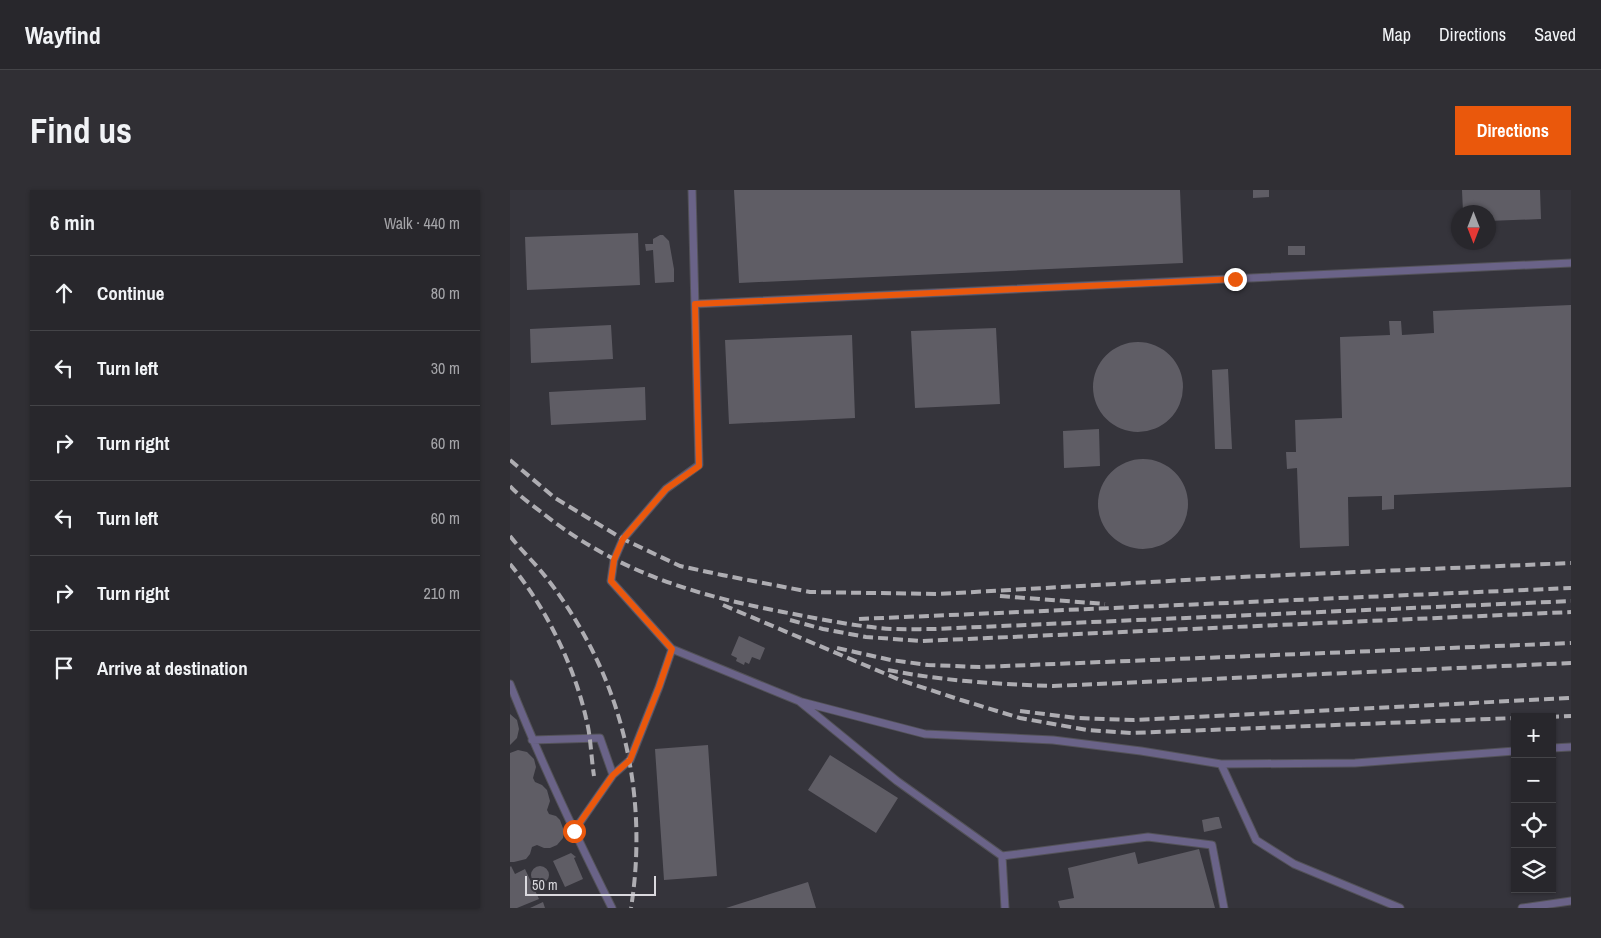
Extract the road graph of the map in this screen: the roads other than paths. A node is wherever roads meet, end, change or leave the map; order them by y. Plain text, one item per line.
1 (692, 190) edge
2 (1571, 263) edge
3 (695, 304) junction
4 (672, 649) junction
5 (510, 684) edge
6 (799, 701) junction
7 (532, 740) junction
8 (1571, 747) edge
9 (1556, 748) edge
10 (1511, 751) edge
11 (1220, 764) junction
12 (613, 775) junction
13 (574, 831) junction
14 (1002, 856) junction
15 (1571, 901) edge
16 (612, 908) edge
17 (1005, 908) edge
18 (1224, 908) edge
19 (1400, 908) edge
20 (1522, 908) edge

1 - 3 lane
2 - 3 lane
3 - 4 lane
4 - 6 lane
4 - 12 lane
5 - 7 lane
6 - 11 lane
6 - 14 lane
7 - 12 lane
7 - 13 lane
8 - 9 lane
10 - 11 lane
11 - 19 lane
12 - 13 lane
13 - 16 lane
14 - 17 lane
14 - 18 lane
15 - 20 lane

